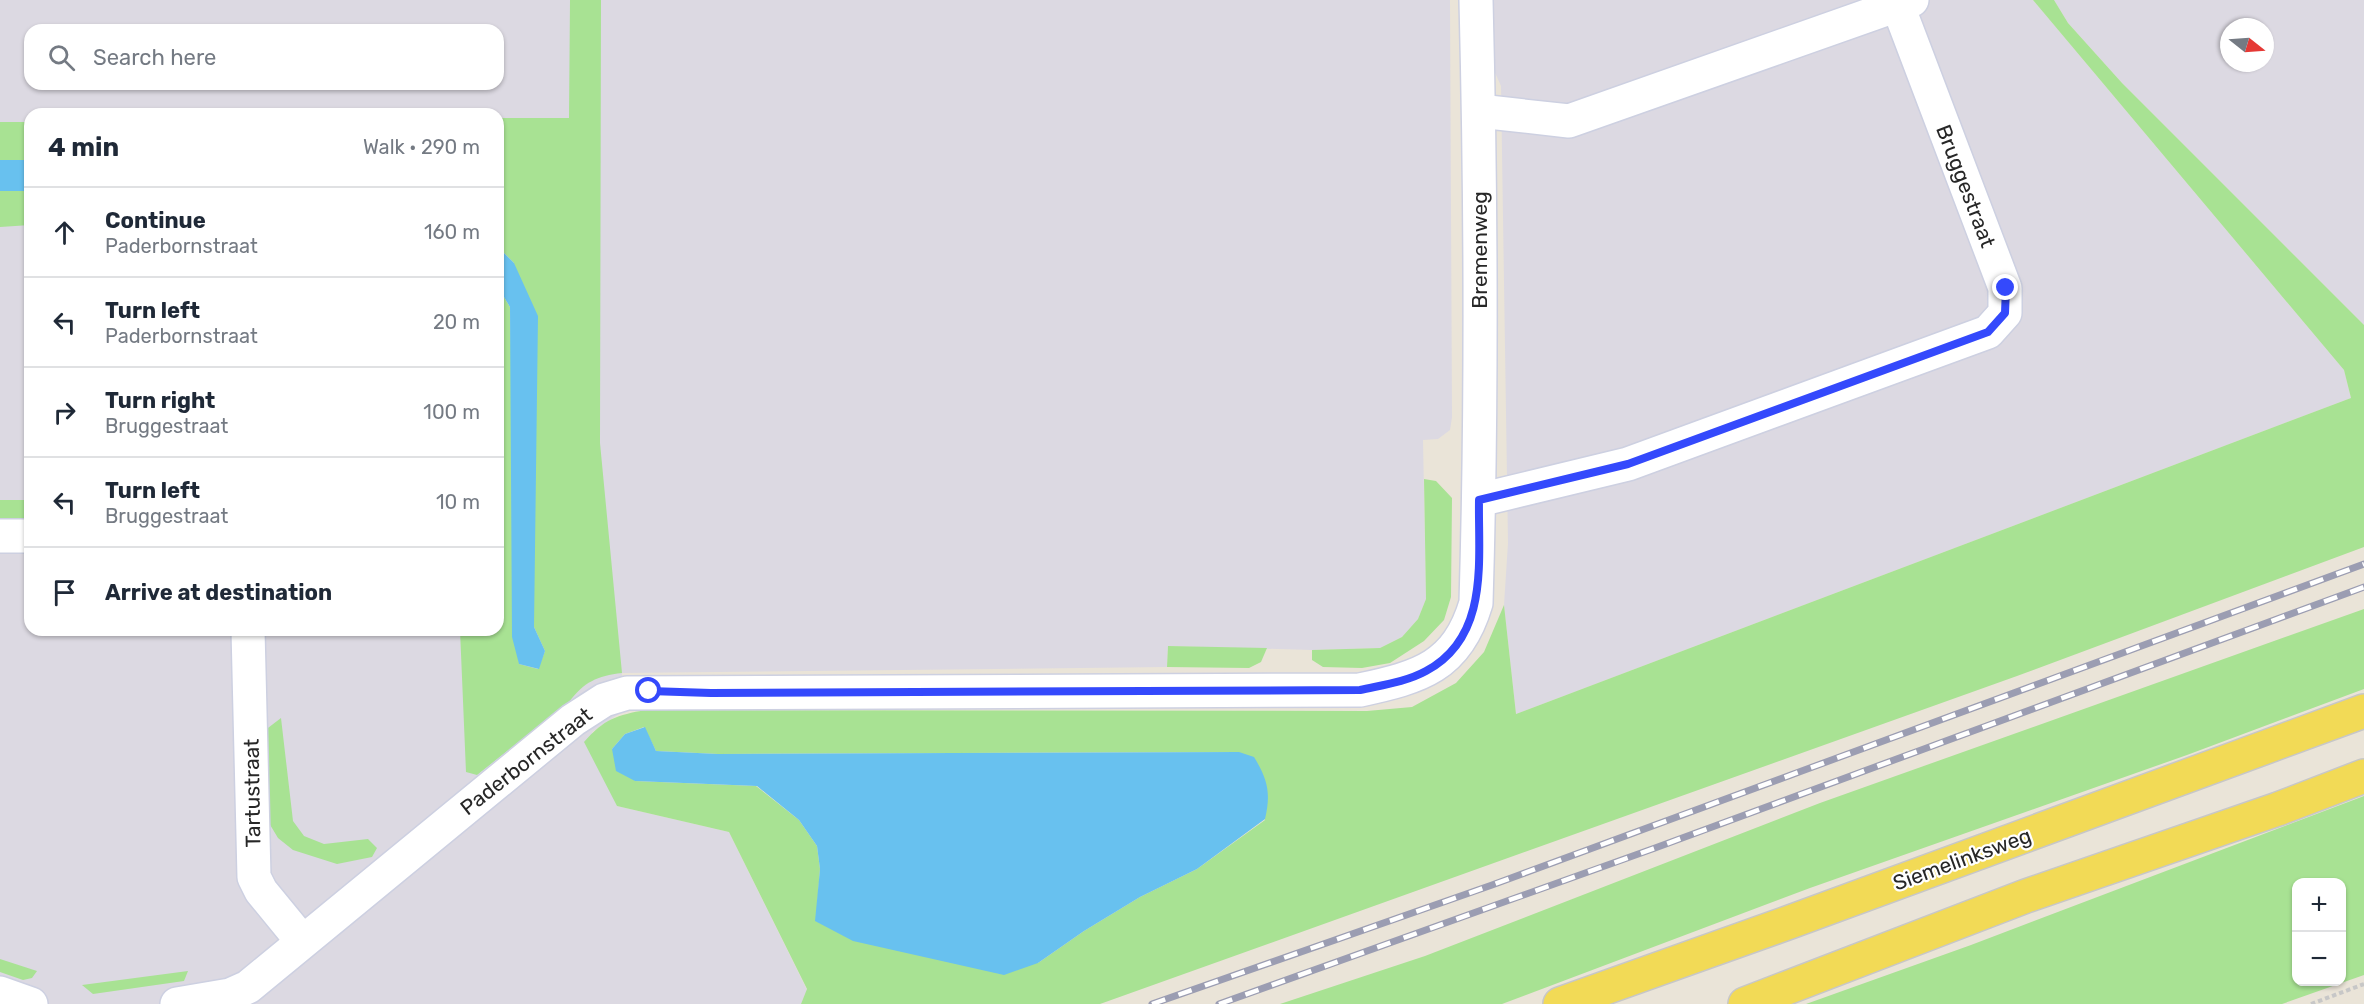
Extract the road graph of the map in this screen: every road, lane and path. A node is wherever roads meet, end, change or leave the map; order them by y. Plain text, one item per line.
1 (1476, 0) edge
2 (1905, 3) edge
3 (1479, 111) junction
4 (1479, 500) junction
5 (0, 536) edge
6 (24, 536) edge
7 (248, 636) edge
8 (2364, 711) edge
9 (2364, 776) edge
10 (302, 941) junction
11 (2364, 984) edge
12 (0, 993) edge
13 (31, 1004) edge
14 (177, 1004) edge
15 (1560, 1004) edge
16 (1745, 1004) edge
17 (2311, 1004) edge

1 - 3 street, Bremenweg
2 - 3 street, Bruggestraat
2 - 4 street, Bruggestraat
3 - 4 street, Bremenweg
4 - 10 street, Paderbornstraat
5 - 6 street
7 - 10 street, Tartustraat
8 - 15 main road, Siemelinksweg
9 - 16 main road
10 - 14 street, Paderbornstraat
11 - 17 path
12 - 13 street

